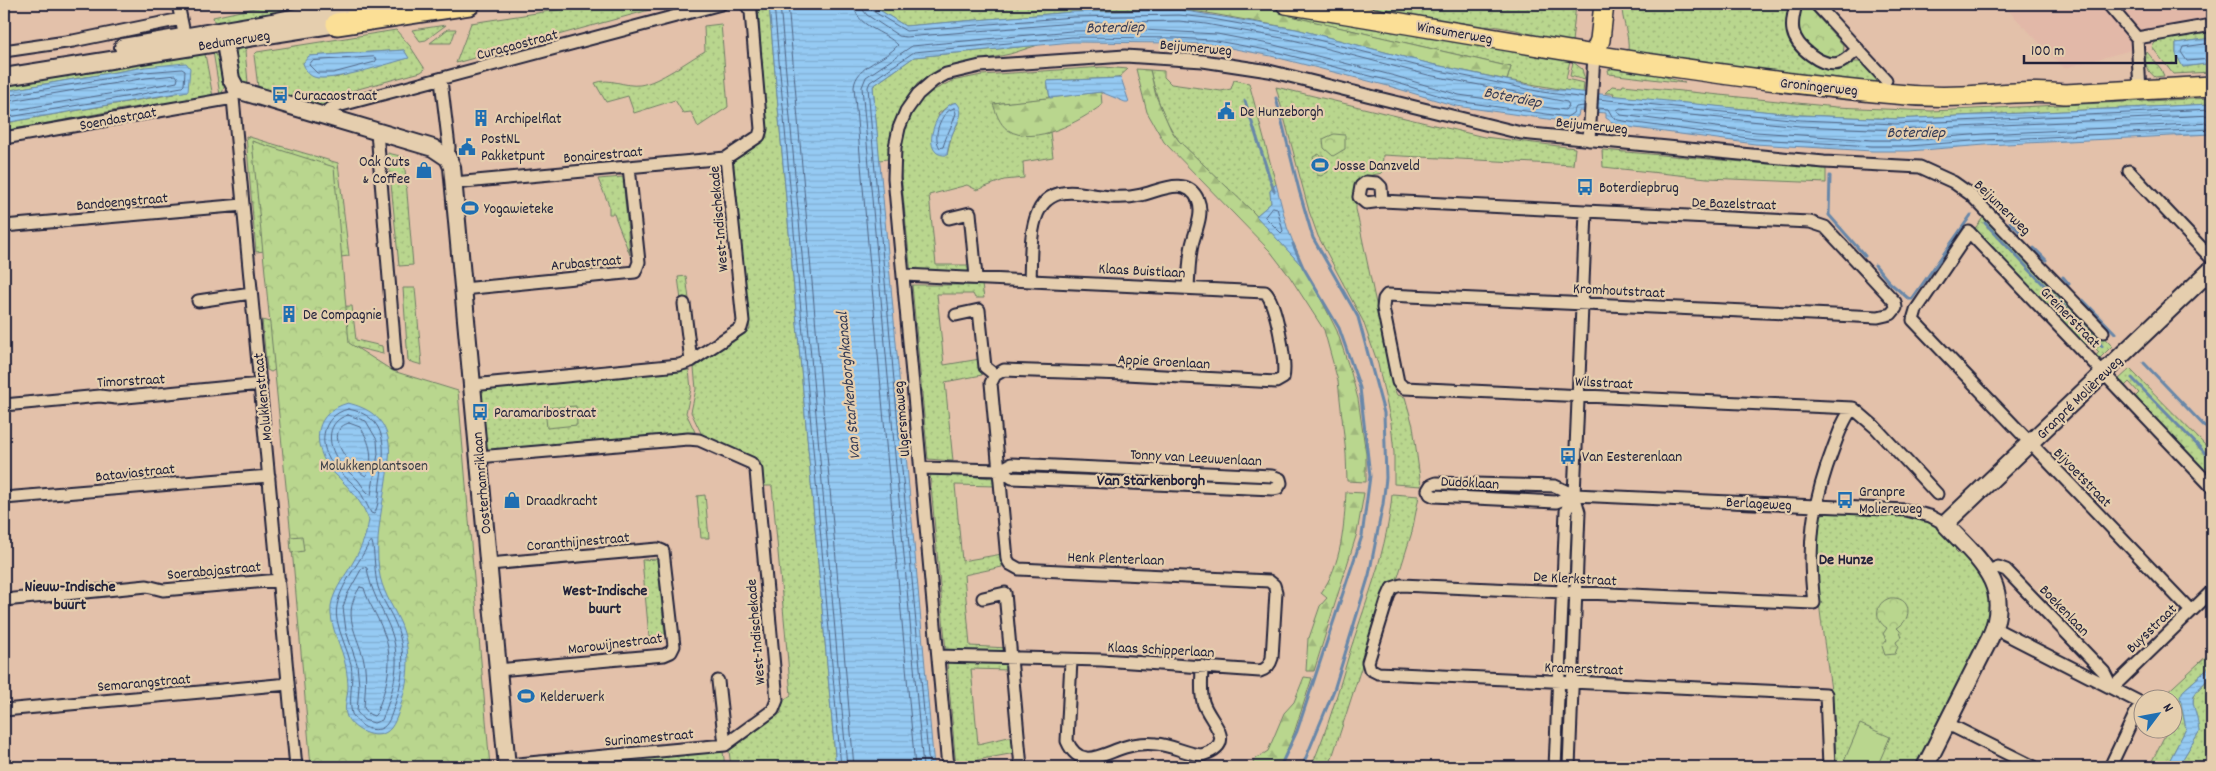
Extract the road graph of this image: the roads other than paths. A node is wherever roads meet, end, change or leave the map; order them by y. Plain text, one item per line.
1 (178, 4) edge
2 (358, 4) edge
3 (380, 4) edge
4 (469, 4) edge
5 (721, 4) edge
6 (746, 4) edge
7 (1286, 4) edge
8 (1595, 4) edge
9 (1604, 4) edge
10 (1796, 4) edge
11 (1816, 4) edge
12 (2108, 4) edge
13 (181, 19) junction
14 (337, 24) junction
15 (2212, 25) edge
16 (223, 36) junction
17 (2137, 38) junction
18 (186, 42) junction
19 (1858, 49) junction
20 (4, 51) edge
21 (1594, 55) junction
22 (2212, 76) edge
23 (4, 77) edge
24 (441, 80) junction
25 (1886, 80) dead end
26 (933, 81) joint
27 (2140, 85) junction
28 (2212, 86) edge
29 (235, 94) junction
30 (324, 115) junction
31 (377, 132) junction
32 (4, 138) edge
33 (1589, 140) junction
34 (448, 158) junction
35 (726, 158) junction
36 (629, 167) junction
37 (2130, 171) dead end
38 (454, 183) junction
39 (1382, 202) dead end
40 (243, 205) junction
41 (1586, 212) junction
42 (948, 218) dead end
43 (4, 226) edge
44 (1969, 232) joint
45 (2212, 259) edge
46 (2212, 269) edge
47 (904, 275) junction
48 (976, 277) junction
49 (1030, 280) junction
50 (1188, 287) junction
51 (463, 289) junction
52 (251, 293) junction
53 (198, 301) dead end
54 (684, 304) dead end
55 (1582, 304) junction
56 (1896, 308) joint
57 (956, 315) dead end
58 (1278, 330) joint
59 (2104, 332) dead end
60 (1390, 341) joint
61 (691, 361) junction
62 (396, 364) dead end
63 (2104, 373) junction
64 (994, 375) junction
65 (260, 384) junction
66 (472, 385) junction
67 (1578, 395) junction
68 (4, 405) edge
69 (1853, 408) junction
70 (2030, 443) junction
71 (478, 457) junction
72 (921, 468) junction
73 (1000, 470) junction
74 (269, 476) junction
75 (2212, 487) edge
76 (1937, 494) dead end
77 (1574, 495) junction
78 (4, 498) edge
79 (1814, 506) junction
80 (1945, 524) junction
81 (665, 557) joint
82 (489, 564) junction
83 (1988, 571) junction
84 (279, 580) junction
85 (2212, 591) edge
86 (1562, 592) junction
87 (1576, 593) junction
88 (983, 598) dead end
89 (4, 600) edge
90 (2191, 611) junction
91 (1274, 626) joint
92 (1994, 628) junction
93 (1373, 642) joint
94 (938, 656) junction
95 (1010, 658) junction
96 (1071, 660) junction
97 (1202, 666) junction
98 (498, 670) junction
99 (718, 681) dead end
100 (1560, 682) junction
101 (1572, 682) junction
102 (288, 684) junction
103 (2112, 688) junction
104 (4, 710) edge
105 (1948, 724) junction
106 (725, 745) junction
107 (507, 766) edge
108 (296, 767) edge
109 (948, 767) edge
110 (1021, 767) edge
111 (1555, 767) edge
112 (1569, 767) edge
113 (1829, 767) edge
114 (1925, 767) edge
115 (2034, 767) edge
116 (2110, 767) edge

1 - 13 street
2 - 16 street, Bedumerweg
3 - 14 street, Bedumerweg
4 - 14 highway
5 - 24 street, Curaçaostraat
6 - 35 street, West-Indischekade
7 - 21 main road, Winsumerweg
8 - 21 main road
9 - 21 main road
10 - 19 street, Groningerweg
11 - 19 street, Groningerweg
12 - 17 street
13 - 18 street
13 - 20 street
14 - 16 street, Bedumerweg
15 - 17 street
16 - 18 street, Bedumerweg
16 - 29 street, Molukkenstraat
17 - 27 street
18 - 23 street, Bedumerweg
19 - 25 street, Groningerweg
21 - 27 main road, Groningerweg
21 - 33 street
22 - 27 main road, Groningerweg
24 - 30 street, Curaçaostraat
24 - 34 street, Oosterhamriklaan
26 - 33 street, Beijumerweg
26 - 47 street, Ulgersmaweg
27 - 28 main road, Groningerweg
29 - 30 street, Soendastraat
29 - 32 street, Soendastraat
29 - 40 street, Molukkenstraat
30 - 31 street, Soendastraat
31 - 34 street, Soendastraat
31 - 62 street
33 - 59 street, Beijumerweg
34 - 38 street, Oosterhamriklaan
35 - 36 street, Bonairestraat
35 - 61 street, West-Indischekade
36 - 38 street, Bonairestraat
36 - 51 street, Arubastraat
37 - 45 street
38 - 51 street, Oosterhamriklaan
39 - 41 street, De Bazelstraat
40 - 43 street, Bandoengstraat
40 - 52 street, Molukkenstraat
41 - 55 street
41 - 56 street, De Bazelstraat
42 - 48 street
44 - 63 street, Greinerstraat
44 - 70 street, Bijvoetstraat
46 - 63 street, Granpré Molièreweg
47 - 48 street, Klaas Buistlaan
47 - 72 street, Ulgersmaweg
48 - 49 street, Klaas Buistlaan
49 - 50 street, Klaas Buistlaan
49 - 50 street
50 - 58 street, Klaas Buistlaan
51 - 66 street, Oosterhamriklaan
52 - 53 street
52 - 65 street, Molukkenstraat
54 - 61 street
55 - 56 street, Kromhoutstraat
55 - 60 street, Kromhoutstraat
55 - 67 street
57 - 64 street
58 - 64 street, Appie Groenlaan
60 - 67 street, Wilsstraat
61 - 66 street
63 - 70 street, Granpré Molièreweg
63 - 75 street, Greinerstraat
64 - 73 street
65 - 68 street, Timorstraat
65 - 74 street, Molukkenstraat
66 - 71 street, Oosterhamriklaan
67 - 69 street, Wilsstraat
67 - 77 street
69 - 76 street
69 - 79 street
70 - 80 street, Granpré Molièreweg
70 - 90 street, Bijvoetstraat
71 - 82 street, Oosterhamriklaan
71 - 106 street, West-Indischekade
72 - 73 street, Tonny van Leeuwenlaan
72 - 94 street, Ulgersmaweg
73 - 73 street, Tonny van Leeuwenlaan
73 - 91 street, Henk Plenterlaan
74 - 78 street, Bataviastraat
74 - 84 street, Molukkenstraat
77 - 77 street, Dudoklaan
77 - 79 street, Berlageweg
77 - 86 street
77 - 87 street
79 - 80 street, Berlageweg
79 - 87 street, De Klerkstraat
80 - 83 street, Berlageweg
81 - 82 street, Coranthijnestraat
81 - 98 street, Marowijnestraat
82 - 98 street, Oosterhamriklaan
83 - 92 street, Berlageweg
83 - 103 street, Boekenlaan
84 - 89 street, Soerabajastraat
84 - 102 street, Molukkenstraat
85 - 90 street, Buysstraat
86 - 87 street, De Klerkstraat
86 - 93 street, De Klerkstraat
86 - 100 street
87 - 101 street
88 - 95 street
90 - 103 street, Buysstraat
91 - 97 street, Klaas Schipperlaan
92 - 103 street
92 - 105 street, Berlageweg
93 - 100 street, Kramerstraat
94 - 95 street, Klaas Schipperlaan
94 - 109 street, Ulgersmaweg
95 - 96 street, Klaas Schipperlaan
95 - 110 street
96 - 97 street, Klaas Schipperlaan
96 - 97 street
98 - 107 street, Oosterhamriklaan
99 - 106 street
100 - 101 street, Kramerstraat
100 - 111 street
101 - 112 street
101 - 113 street, Kramerstraat
102 - 104 street, Semarangstraat
102 - 108 street, Molukkenstraat
103 - 116 street
105 - 114 street, Berlageweg
105 - 115 street
106 - 107 street, Surinamestraat

